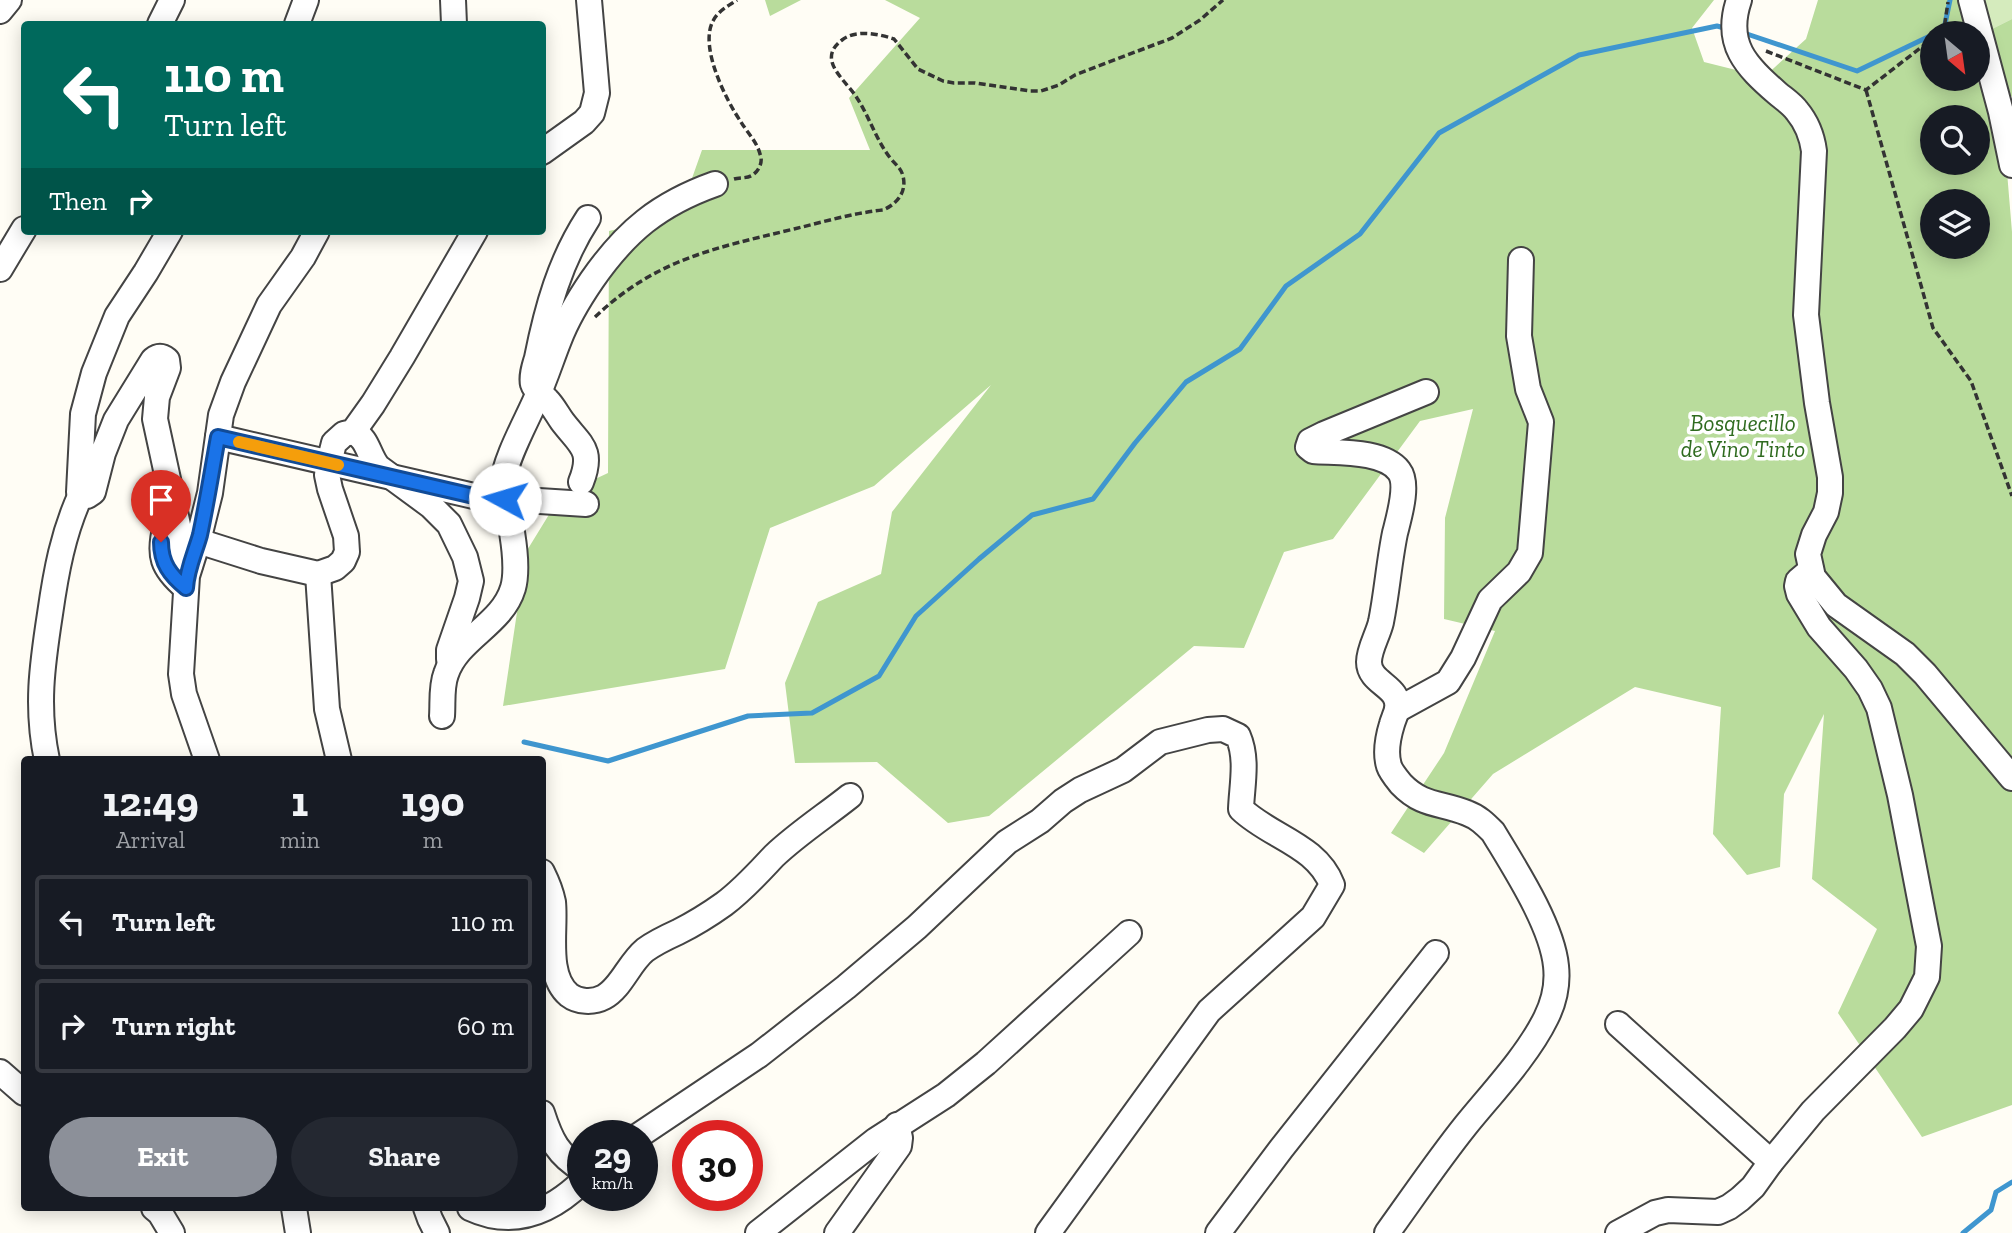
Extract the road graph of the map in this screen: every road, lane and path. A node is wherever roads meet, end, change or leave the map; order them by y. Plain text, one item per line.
1 (9, 0) edge
2 (172, 0) edge
3 (306, 0) edge
4 (453, 0) edge
5 (589, 0) edge
6 (737, 0) edge
7 (1223, 0) edge
8 (1949, 0) edge
9 (1737, 5) edge
10 (1972, 5) edge
11 (0, 11) edge
12 (162, 21) edge
13 (297, 21) edge
14 (454, 21) edge
15 (1945, 21) edge
16 (1734, 38) junction
17 (1920, 47) edge
18 (1866, 89) junction
19 (2012, 100) edge
20 (546, 149) edge
21 (2012, 165) edge
22 (715, 184) joint
23 (588, 218) dead end
24 (21, 234) edge
25 (168, 235) edge
26 (315, 235) edge
27 (473, 235) edge
28 (1521, 260) dead end
29 (0, 269) edge
30 (587, 324) dead end
31 (539, 392) junction
32 (1426, 392) dead end
33 (353, 432) junction
34 (218, 437) junction
35 (328, 463) junction
36 (392, 477) junction
37 (81, 494) junction
38 (2012, 496) edge
39 (505, 499) junction
40 (198, 541) junction
41 (1811, 570) junction
42 (318, 574) junction
43 (188, 577) junction
44 (451, 662) junction
45 (1397, 710) junction
46 (442, 716) dead end
47 (46, 756) edge
48 (206, 756) edge
49 (338, 756) edge
50 (2012, 778) edge
51 (849, 796) dead end
52 (546, 881) edge
53 (1129, 933) dead end
54 (1436, 953) dead end
55 (1618, 1024) dead end
56 (0, 1066) edge
57 (0, 1072) edge
58 (21, 1090) edge
59 (658, 1122) edge
60 (546, 1124) edge
61 (897, 1125) junction
62 (567, 1159) edge
63 (1771, 1162) junction
64 (567, 1195) edge
65 (546, 1208) edge
66 (158, 1211) edge
67 (294, 1211) edge
68 (427, 1211) edge
69 (476, 1211) edge
70 (542, 1211) edge
71 (753, 1232) edge
72 (172, 1233) edge
73 (298, 1233) edge
74 (437, 1233) edge
75 (837, 1233) edge
76 (1048, 1233) edge
77 (1218, 1233) edge
78 (1387, 1233) edge
79 (1618, 1233) edge

1 - 11 street
2 - 12 street
3 - 13 street
4 - 14 street
5 - 20 street
6 - 22 path
7 - 30 path
8 - 15 path
9 - 16 street
10 - 19 street
10 - 21 street
16 - 18 path
16 - 41 street
17 - 18 path
18 - 38 path
22 - 31 street
23 - 31 street
24 - 29 street
25 - 37 street
26 - 34 street
27 - 33 street
28 - 45 street
31 - 39 street
31 - 39 street
32 - 45 street
33 - 35 street
33 - 36 street
34 - 35 street
34 - 40 street
35 - 36 street
35 - 42 street
36 - 39 street
36 - 44 street
37 - 43 street
37 - 47 street
39 - 44 street
40 - 42 street
40 - 43 street
41 - 50 street
41 - 63 street
42 - 49 street
43 - 48 street
44 - 46 street
45 - 78 street
51 - 52 street
53 - 61 street
54 - 77 street
55 - 63 street
56 - 57 street
57 - 58 street
59 - 76 street
60 - 62 street
61 - 71 street
61 - 75 street
63 - 79 street
64 - 65 street
66 - 72 street
67 - 73 street
68 - 74 street
69 - 70 street

